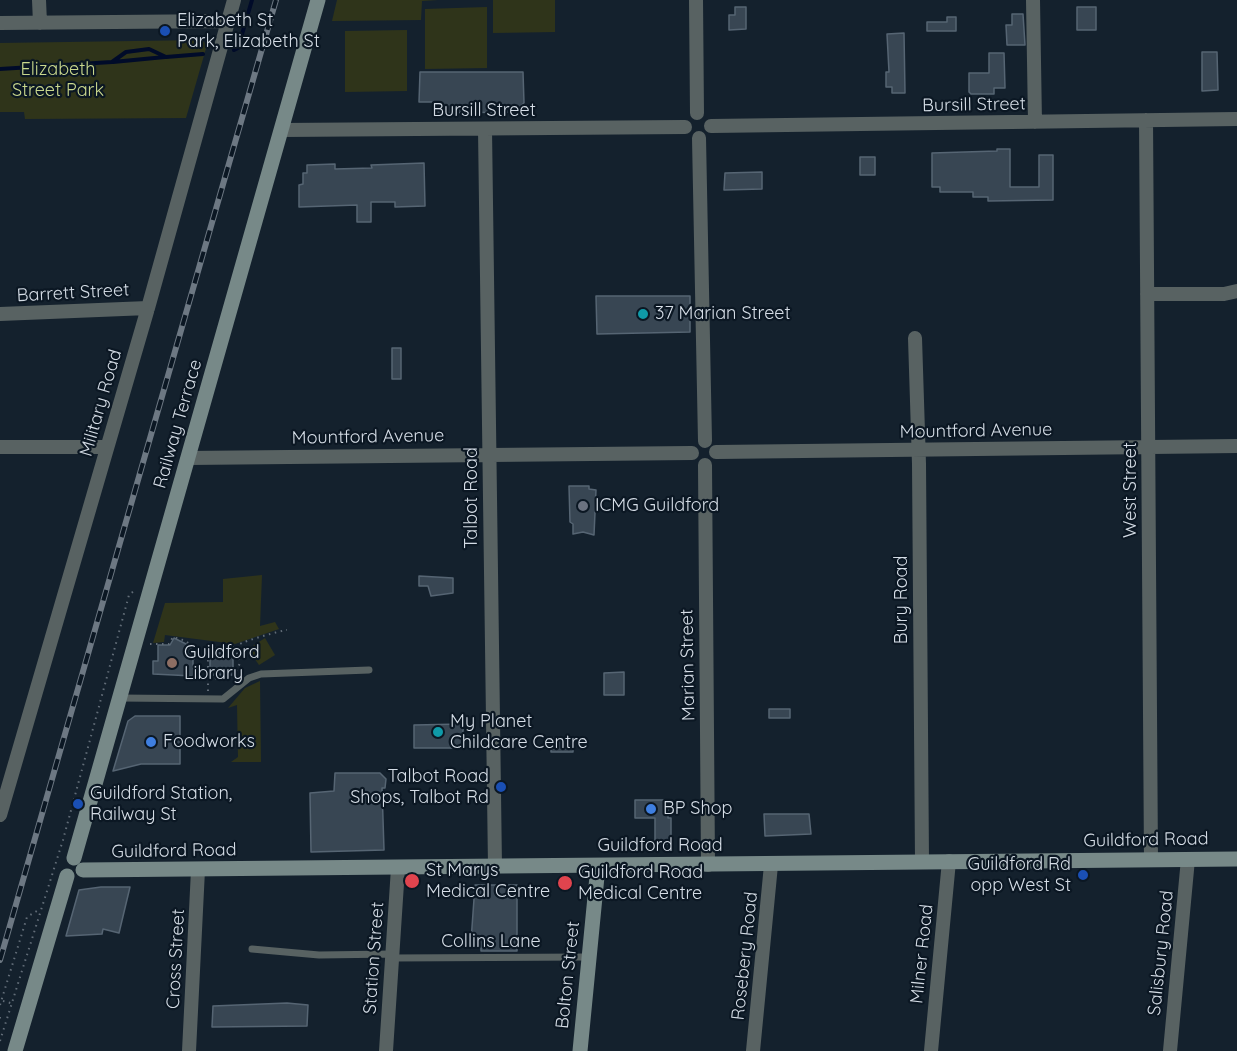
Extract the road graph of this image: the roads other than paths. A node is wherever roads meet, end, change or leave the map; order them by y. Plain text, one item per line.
1 (39, 0) edge
2 (234, 0) edge
3 (318, 0) edge
4 (696, 0) edge
5 (1034, 0) edge
6 (228, 21) junction
7 (0, 23) edge
8 (40, 23) junction
9 (697, 113) junction
10 (1237, 119) edge
11 (1146, 120) junction
12 (1035, 122) junction
13 (711, 126) junction
14 (686, 127) junction
15 (485, 129) junction
16 (282, 130) junction
17 (699, 138) junction
18 (1237, 291) edge
19 (1147, 294) junction
20 (148, 308) junction
21 (0, 314) edge
22 (915, 338) dead end
23 (705, 441) junction
24 (1237, 446) edge
25 (0, 447) edge
26 (106, 447) junction
27 (1149, 447) junction
28 (919, 450) junction
29 (716, 452) junction
30 (692, 453) junction
31 (490, 454) junction
32 (188, 458) junction
33 (705, 465) junction
34 (369, 670) dead end
35 (118, 698) junction
36 (4, 786) edge
37 (0, 815) edge
38 (74, 858) junction
39 (1188, 859) junction
40 (1237, 859) edge
41 (1151, 860) junction
42 (922, 861) junction
43 (949, 861) junction
44 (708, 865) junction
45 (771, 865) junction
46 (598, 866) junction
47 (495, 867) junction
48 (398, 868) junction
49 (83, 870) junction
50 (198, 870) junction
51 (67, 876) junction
52 (252, 949) dead end
53 (393, 956) junction
54 (590, 957) junction
55 (15, 1051) edge
56 (189, 1051) edge
57 (387, 1051) edge
58 (580, 1051) edge
59 (753, 1051) edge
60 (931, 1051) edge
61 (1170, 1051) edge

1 - 8 street
2 - 6 street, Military Road
3 - 16 street, Railway Terrace
4 - 9 street
5 - 12 street
6 - 8 street
6 - 20 street, Military Road
7 - 8 street
9 - 13 street
9 - 14 street
10 - 11 street, Bursill Street
11 - 12 street, Bursill Street
11 - 19 street, West Street
12 - 13 street, Bursill Street
13 - 17 street
14 - 15 street, Bursill Street
14 - 17 street
15 - 16 street, Bursill Street
15 - 31 street, Talbot Road
16 - 32 street, Railway Terrace
17 - 23 street
18 - 19 street
19 - 27 street, West Street
20 - 21 street, Barrett Street
20 - 26 street, Military Road
22 - 28 street, Bury Road
23 - 29 street
23 - 30 street
24 - 27 street, Mountford Avenue
25 - 26 street
26 - 36 street, Military Road
27 - 28 street, Mountford Avenue
27 - 41 street, West Street
28 - 29 street, Mountford Avenue
28 - 42 street, Bury Road
29 - 33 street
30 - 31 street, Mountford Avenue
30 - 33 street
31 - 32 street, Mountford Avenue
31 - 47 street, Talbot Road
32 - 35 street, Railway Terrace
33 - 44 street, Marian Street
34 - 35 lane
35 - 38 street, Railway Terrace
36 - 37 street, Military Road
38 - 49 street
38 - 51 street
39 - 40 street, Guildford Road
39 - 41 street, Guildford Road
39 - 61 street, Salisbury Road
41 - 43 street, Guildford Road
42 - 43 street, Guildford Road
42 - 45 street, Guildford Road
43 - 60 street, Milner Road
44 - 45 street, Guildford Road
44 - 46 street, Guildford Road
45 - 59 street, Rosebery Road
46 - 47 street, Guildford Road
46 - 54 street, Bolton Street
47 - 48 street, Guildford Road
48 - 50 street, Guildford Road
48 - 53 street, Station Street
49 - 50 street, Guildford Road
49 - 51 street
50 - 56 street, Cross Street
51 - 55 street
52 - 53 lane, Collins Lane
53 - 54 lane, Collins Lane
53 - 57 street, Station Street
54 - 58 street, Bolton Street

